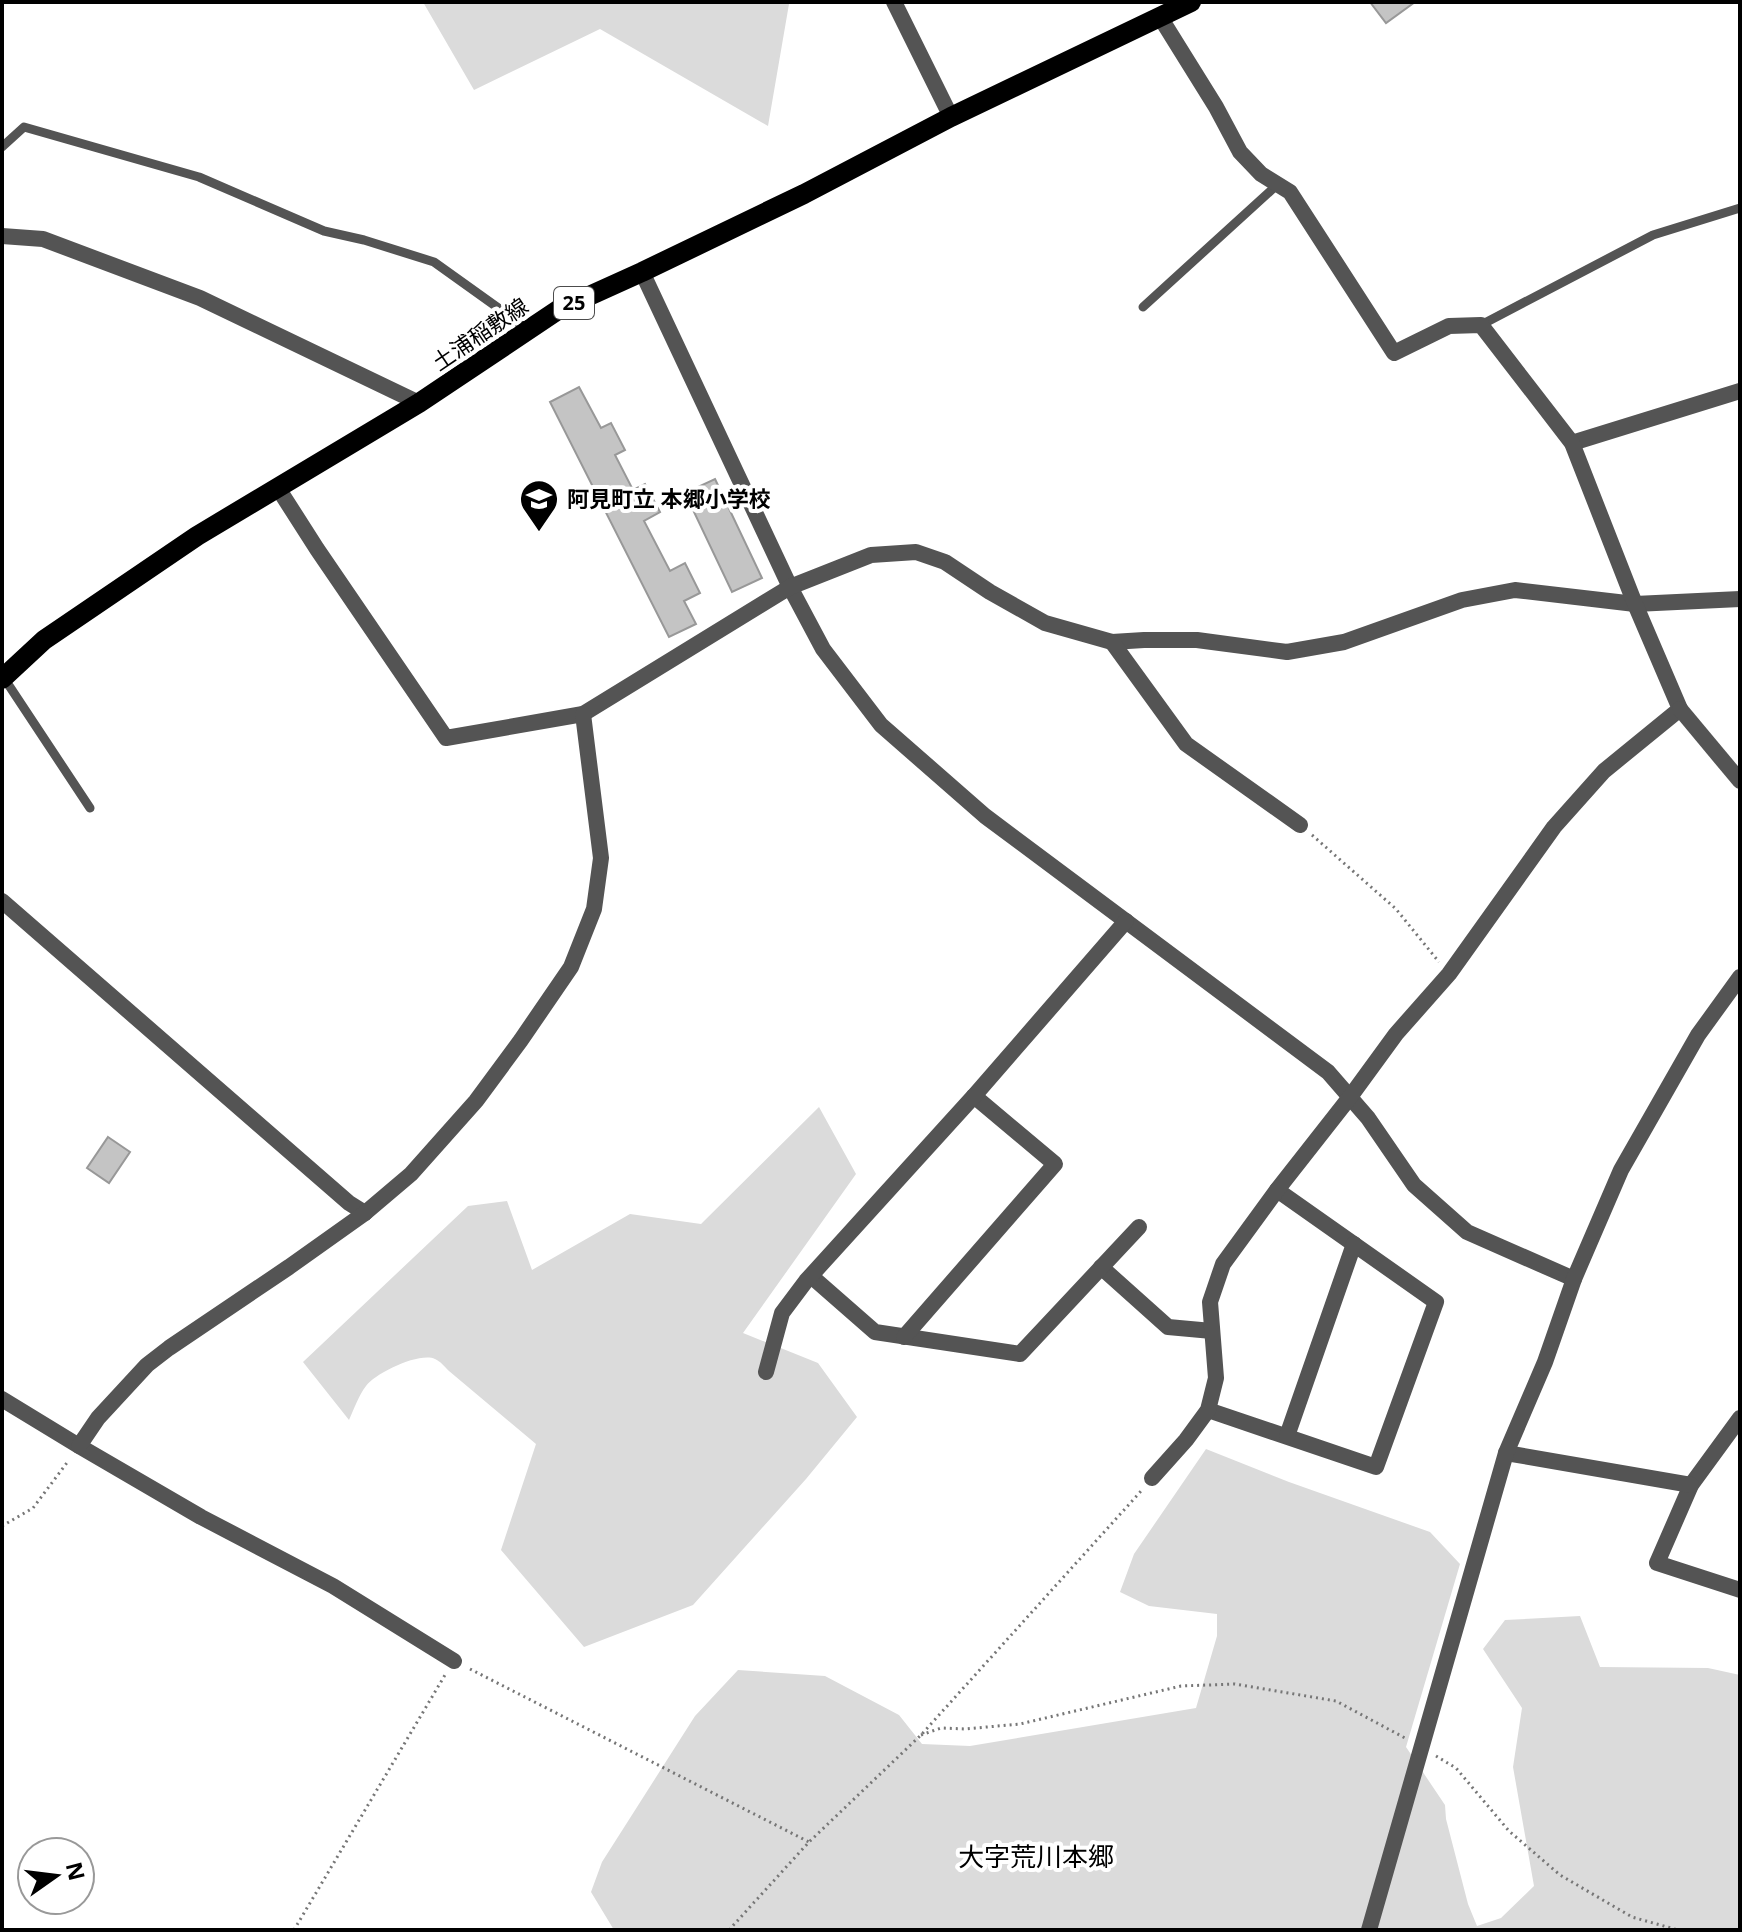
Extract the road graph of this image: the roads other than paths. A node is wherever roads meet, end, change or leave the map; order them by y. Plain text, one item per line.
1 (894, 2) edge
2 (1191, 2) edge
3 (1160, 17) junction
4 (951, 117) junction
5 (2, 147) edge
6 (1278, 184) junction
7 (1740, 208) edge
8 (2, 236) edge
9 (642, 272) junction
10 (1143, 307) dead end
11 (1481, 325) junction
12 (529, 330) junction
13 (1740, 391) edge
14 (419, 403) junction
15 (1572, 443) junction
16 (278, 488) junction
17 (790, 587) junction
18 (1740, 599) edge
19 (1635, 604) junction
20 (1112, 642) junction
21 (3, 679) edge
22 (1680, 709) junction
23 (583, 714) junction
24 (1740, 781) edge
25 (90, 808) dead end
26 (1300, 825) road end
27 (2, 901) edge
28 (1126, 921) junction
29 (1740, 977) edge
30 (974, 1096) junction
31 (1350, 1097) junction
32 (1277, 1190) junction
33 (365, 1213) junction
34 (1139, 1227) dead end
35 (1354, 1244) junction
36 (1101, 1267) junction
37 (811, 1276) junction
38 (1574, 1279) junction
39 (1212, 1331) junction
40 (904, 1337) junction
41 (766, 1372) dead end
42 (2, 1399) edge
43 (1208, 1410) junction
44 (1740, 1418) edge
45 (1287, 1436) junction
46 (79, 1446) junction
47 (1506, 1453) junction
48 (1152, 1478) road end
49 (1691, 1485) junction
50 (1740, 1590) edge
51 (454, 1661) road end
52 (1369, 1930) edge

1 - 4 street
2 - 3 main road, 土浦稲敷線 / 25
3 - 4 main road, 土浦稲敷線 / 25
3 - 6 street
4 - 9 main road, 土浦稲敷線 / 25
5 - 12 lane
6 - 10 lane
6 - 11 street
7 - 11 lane
8 - 14 street
9 - 12 main road, 土浦稲敷線 / 25
9 - 17 street
11 - 15 street
12 - 14 main road, 土浦稲敷線 / 25
13 - 15 street
14 - 16 main road, 土浦稲敷線 / 25
15 - 19 street
16 - 21 main road, 土浦稲敷線 / 25
16 - 23 street
17 - 20 street
17 - 23 street
17 - 28 street
18 - 19 street
19 - 20 street
19 - 22 street
20 - 26 street
21 - 25 lane
22 - 24 street
22 - 31 street
23 - 33 street
27 - 33 street
28 - 30 street
28 - 31 street
29 - 38 street
30 - 37 street
30 - 40 street
31 - 32 street
31 - 38 street
32 - 35 street
32 - 39 street
33 - 46 street
34 - 36 street
35 - 45 street
35 - 45 street
36 - 39 street
36 - 40 street
37 - 40 street
37 - 41 street
38 - 47 street
39 - 43 street
42 - 46 street
43 - 45 street
43 - 48 street
44 - 49 street
46 - 51 street
47 - 49 street
47 - 52 street
49 - 50 street

